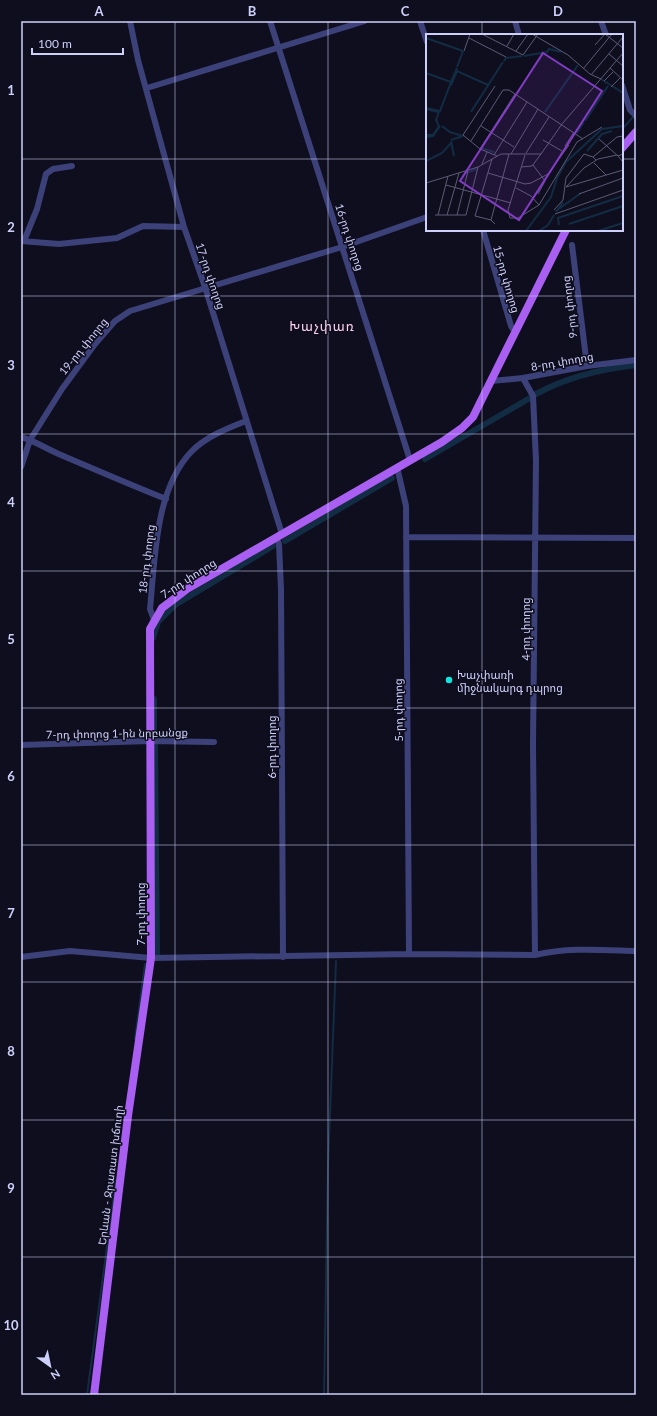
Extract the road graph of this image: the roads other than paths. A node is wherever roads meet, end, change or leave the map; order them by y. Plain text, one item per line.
1 (130, 21) edge
2 (270, 21) edge
3 (365, 21) edge
4 (420, 21) edge
5 (515, 21) edge
6 (601, 21) edge
7 (519, 34) edge
8 (606, 34) edge
9 (426, 39) edge
10 (278, 47) junction
11 (147, 88) junction
12 (623, 88) edge
13 (636, 116) edge
14 (636, 132) edge
15 (623, 147) edge
16 (72, 166) dead end
17 (426, 217) edge
18 (184, 227) junction
19 (483, 231) edge
20 (566, 231) edge
21 (22, 241) edge
22 (572, 245) dead end
23 (342, 247) junction
24 (205, 287) junction
25 (515, 332) junction
26 (636, 360) edge
27 (587, 366) junction
28 (523, 378) junction
29 (491, 380) junction
30 (246, 421) junction
31 (21, 438) edge
32 (30, 440) junction
33 (410, 460) junction
34 (21, 467) edge
35 (397, 467) junction
36 (166, 499) junction
37 (280, 536) junction
38 (406, 538) junction
39 (535, 538) junction
40 (636, 538) edge
41 (154, 620) junction
42 (150, 741) junction
43 (214, 742) dead end
44 (21, 745) edge
45 (636, 951) edge
46 (409, 954) junction
47 (535, 955) junction
48 (21, 957) edge
49 (282, 957) junction
50 (151, 958) junction
51 (94, 1395) edge

1 - 11 street, 17-րդ փողոց
2 - 10 street, 16-րդ փողոց
3 - 10 street
4 - 9 street
5 - 7 street
6 - 8 street
10 - 11 street
10 - 23 street, 16-րդ փողոց
11 - 18 street, 17-րդ փողոց
12 - 13 street
14 - 15 main road
16 - 21 street
17 - 23 street, 19-րդ փողոց
18 - 21 street
18 - 24 street, 17-րդ փողոց
19 - 25 street, 15-րդ փողոց
20 - 25 main road
22 - 27 street, 9-րդ փողոց
23 - 24 street, 19-րդ փողոց
23 - 33 street, 16-րդ փողոց
24 - 30 street, 17-րդ փողոց
24 - 32 street, 19-րդ փողոց
25 - 29 main road
26 - 27 street, 8-րդ փողոց
27 - 28 street, 8-րդ փողոց
28 - 29 street, 8-րդ փողոց
28 - 39 street, 4-րդ փողոց
29 - 33 main road, 7-րդ փողոց
30 - 36 street, 18-րդ փողոց
30 - 37 street, 17-րդ փողոց
31 - 32 street
32 - 34 street, 19-րդ փողոց
32 - 36 street
33 - 35 main road, 7-րդ փողոց
35 - 37 main road, 7-րդ փողոց
35 - 38 street, 5-րդ փողոց
36 - 41 street, 18-րդ փողոց
37 - 41 main road, 7-րդ փողոց
37 - 49 street, 6-րդ փողոց
38 - 39 street
38 - 46 street, 5-րդ փողոց
39 - 40 street
39 - 47 street, 4-րդ փողոց
41 - 42 main road, 7-րդ փողոց
42 - 43 street, 7-րդ փողոց 1-ին նրբանցք
42 - 44 street, 7-րդ փողոց 1-ին նրբանցք
42 - 50 main road, 7-րդ փողոց
45 - 47 street
46 - 47 street
46 - 49 street
48 - 50 street
49 - 50 street
50 - 51 main road, Երևան - Ջրառատ խճուղի

